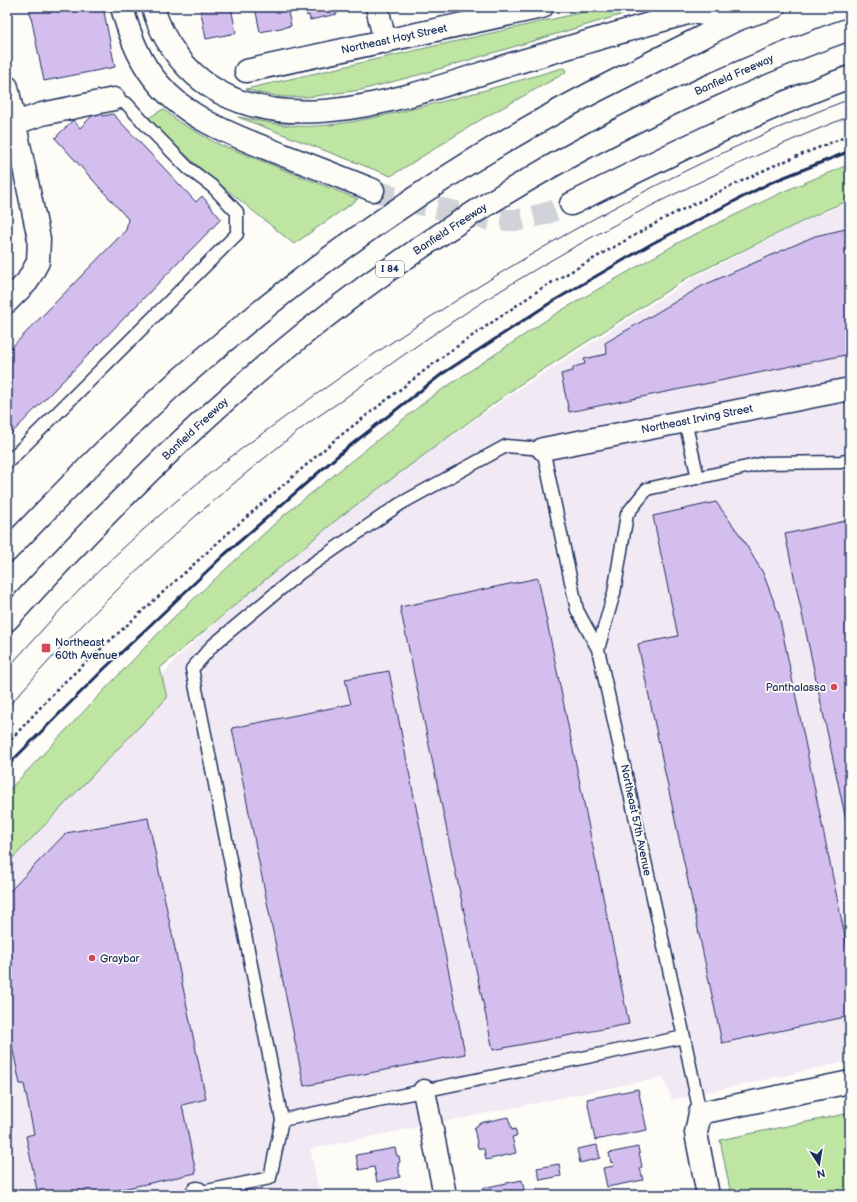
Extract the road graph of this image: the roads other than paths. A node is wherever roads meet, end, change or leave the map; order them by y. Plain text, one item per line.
1 (122, 7) edge
2 (153, 7) edge
3 (377, 7) edge
4 (542, 7) edge
5 (774, 7) edge
6 (737, 20) junction
7 (850, 29) edge
8 (385, 42) junction
9 (246, 71) dead end
10 (850, 77) edge
11 (7, 87) edge
12 (114, 99) joint
13 (11, 125) edge
14 (373, 190) tunnel mouth
15 (571, 204) tunnel mouth
16 (7, 302) edge
17 (850, 389) edge
18 (685, 421) junction
19 (543, 449) junction
20 (850, 460) edge
21 (7, 463) edge
22 (698, 478) junction
23 (7, 551) edge
24 (7, 620) edge
25 (598, 649) junction
26 (684, 1037) junction
27 (850, 1082) edge
28 (424, 1091) junction
29 (700, 1113) junction
30 (282, 1120) junction
31 (197, 1194) edge
32 (446, 1195) edge
33 (708, 1195) edge

1 - 14 main road
2 - 6 main road
3 - 8 main road
4 - 8 main road, Northeast Hoyt Street
5 - 6 main road
6 - 23 main road
7 - 24 main road, Banfield Freeway / I 84
8 - 9 main road, Northeast Hoyt Street
10 - 15 main road
11 - 13 main road
12 - 13 main road
12 - 21 lane
13 - 16 main road
17 - 18 main road, Northeast Irving Street
18 - 19 main road, Northeast Irving Street
18 - 22 lane
19 - 25 lane, Northeast 57th Avenue
19 - 30 lane
20 - 22 lane
22 - 25 lane
25 - 26 lane, Northeast 57th Avenue
26 - 28 lane
26 - 29 lane, Northeast 57th Avenue
27 - 29 main road
28 - 30 lane
28 - 32 main road
29 - 33 main road, Northeast 57th Avenue
30 - 31 lane

